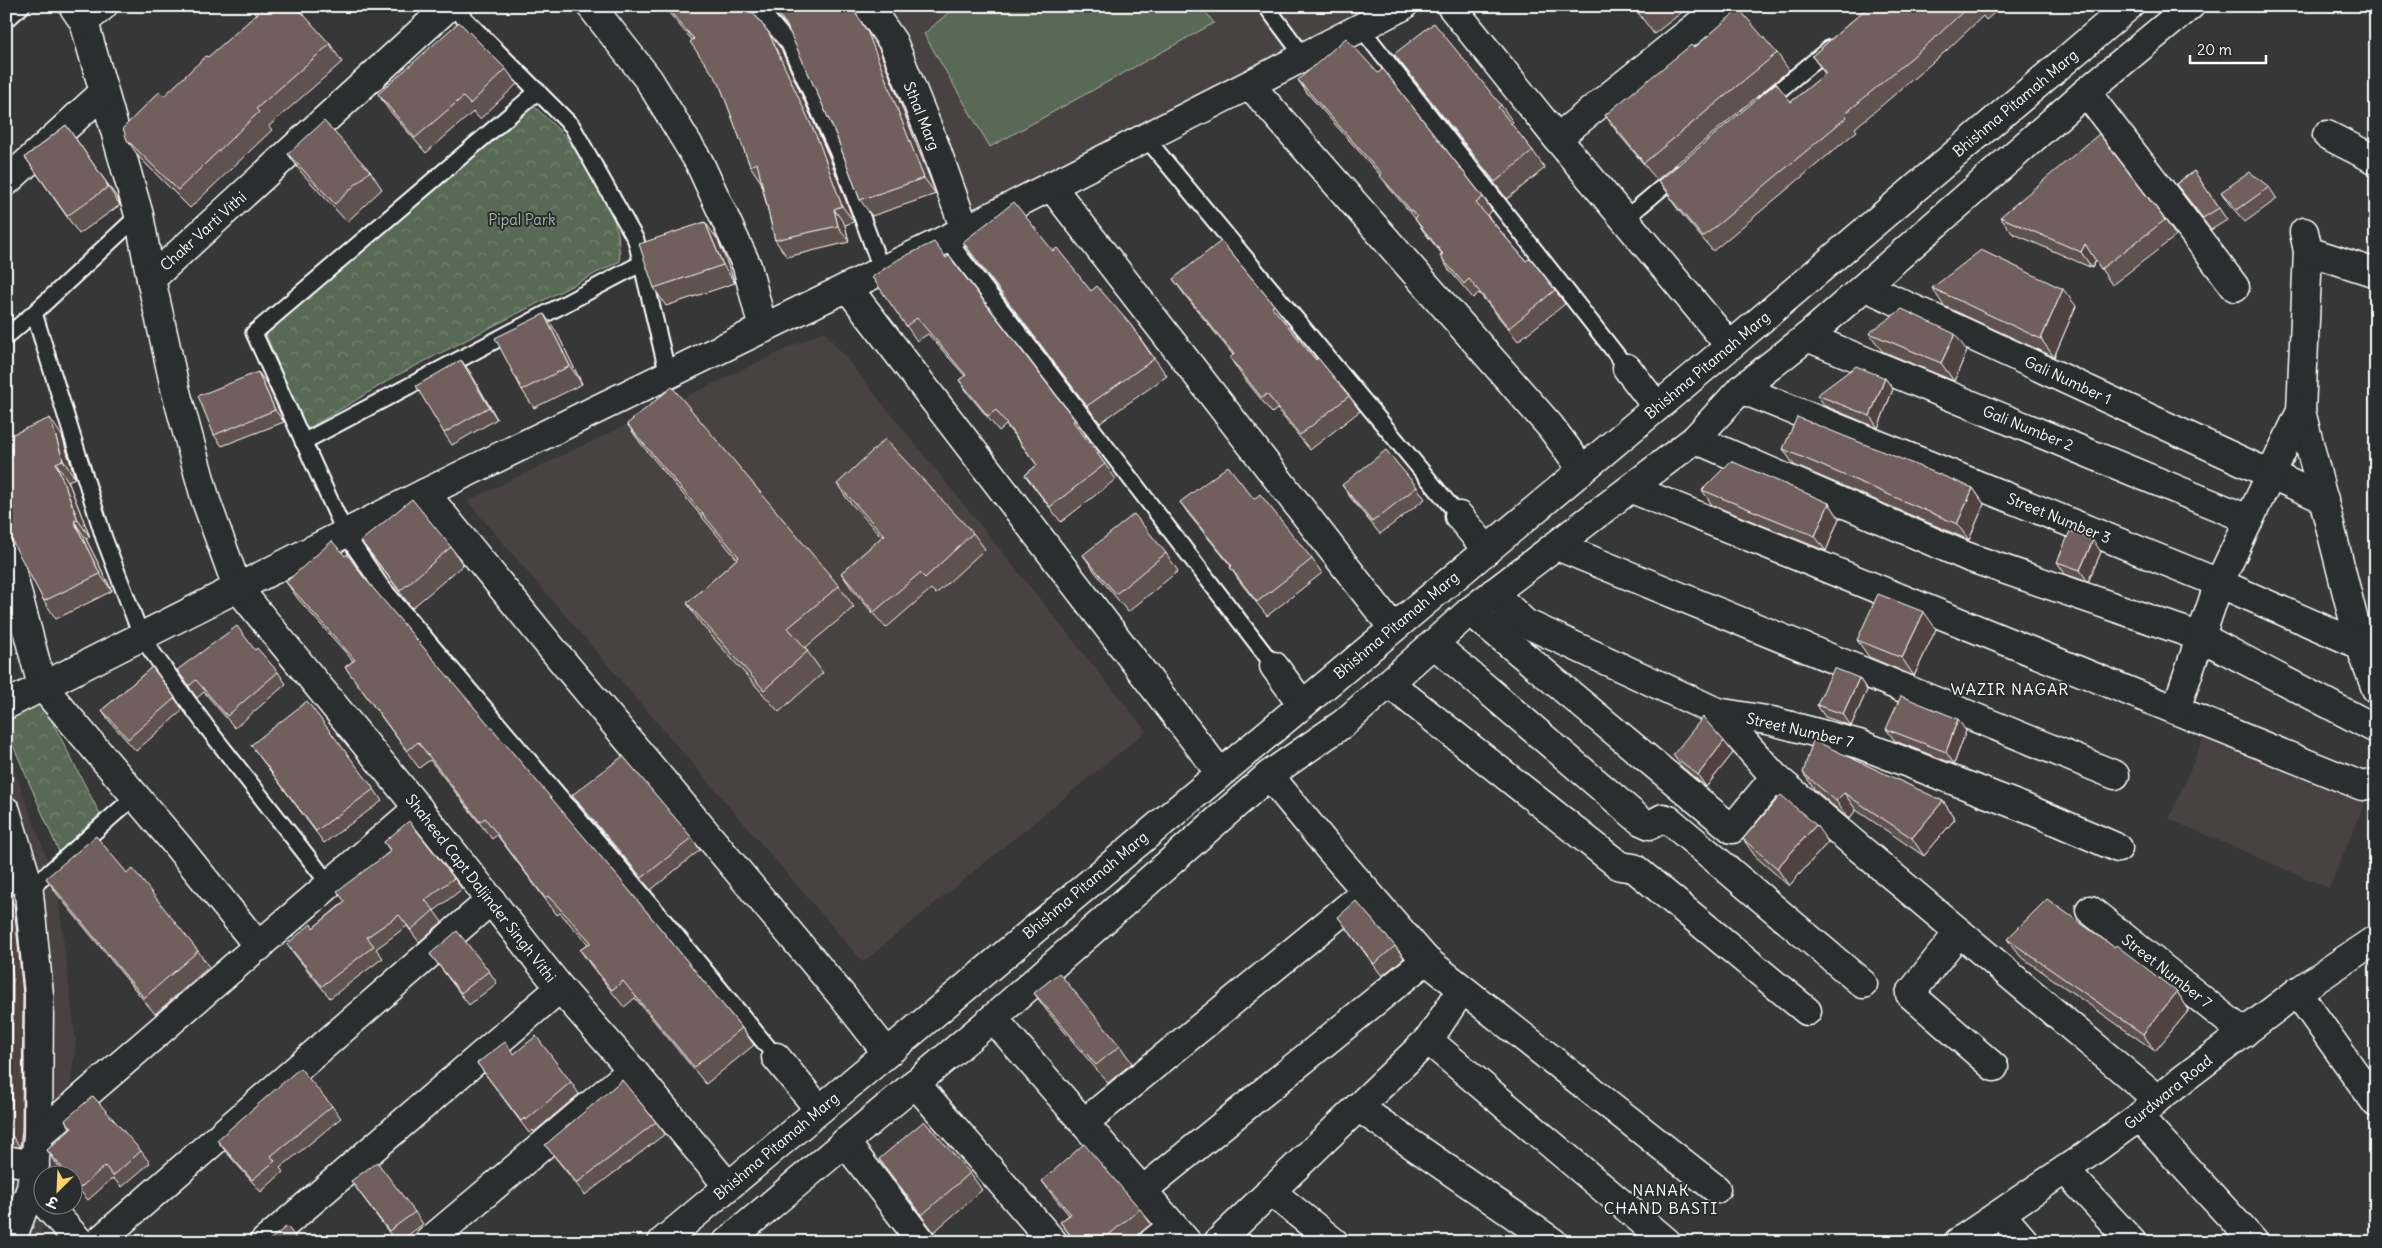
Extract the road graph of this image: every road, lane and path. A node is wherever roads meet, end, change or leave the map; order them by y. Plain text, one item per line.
1 (22, 6) edge
2 (450, 6) edge
3 (591, 6) edge
4 (757, 6) edge
5 (868, 6) edge
6 (1266, 6) edge
7 (1402, 6) edge
8 (1451, 6) edge
9 (1722, 6) edge
10 (2128, 6) edge
11 (2190, 6) edge
12 (87, 12) edge
13 (6, 20) edge
14 (1361, 28) junction
15 (1843, 37) edge
16 (1304, 57) junction
17 (1250, 85) junction
18 (538, 91) junction
19 (104, 92) junction
20 (2086, 92) junction
21 (1753, 112) edge
22 (2327, 135) dead end
23 (1146, 138) junction
24 (1557, 138) junction
25 (2376, 160) edge
26 (1693, 162) edge
27 (6, 182) edge
28 (1051, 186) junction
29 (139, 215) junction
30 (1626, 218) junction
31 (956, 235) junction
32 (642, 263) junction
33 (882, 271) junction
34 (2376, 273) edge
35 (151, 279) junction
36 (1866, 287) junction
37 (2235, 287) dead end
38 (848, 288) junction
39 (34, 312) junction
40 (763, 329) junction
41 (6, 337) edge
42 (1808, 337) junction
43 (1730, 346) junction
44 (1627, 368) joint
45 (668, 375) junction
46 (1741, 390) junction
47 (1657, 407) junction
48 (2301, 411) junction
49 (1695, 439) junction
50 (303, 442) junction
51 (1582, 470) junction
52 (2270, 474) junction
53 (1632, 489) junction
54 (425, 493) junction
55 (2324, 499) junction
56 (1459, 516) joint
57 (2248, 519) junction
58 (345, 533) junction
59 (1556, 546) junction
60 (6, 550) edge
61 (1487, 550) junction
62 (2219, 583) junction
63 (237, 587) junction
64 (1493, 593) junction
65 (1470, 611) junction
66 (1393, 628) junction
67 (2201, 637) junction
68 (142, 638) junction
69 (2368, 642) edge
70 (1434, 644) junction
71 (1274, 666) joint
72 (1390, 684) junction
73 (42, 686) junction
74 (2376, 690) edge
75 (1302, 704) junction
76 (6, 705) edge
77 (2176, 709) junction
78 (1717, 712) junction
79 (2376, 729) edge
80 (1220, 773) junction
81 (1269, 774) junction
82 (2115, 776) dead end
83 (1775, 777) junction
84 (2376, 783) edge
85 (136, 796) junction
86 (418, 808) junction
87 (6, 811) edge
88 (2118, 848) dead end
89 (329, 884) junction
90 (21, 887) edge
91 (1366, 892) junction
92 (491, 900) junction
93 (2090, 910) dead end
94 (1959, 932) junction
95 (2376, 939) edge
96 (259, 947) junction
97 (1426, 960) junction
98 (1863, 984) dead end
99 (560, 988) junction
100 (1462, 988) junction
101 (2296, 992) junction
102 (1807, 1011) dead end
103 (993, 1018) junction
104 (2244, 1032) junction
105 (1428, 1040) junction
106 (887, 1053) junction
107 (776, 1057) joint
108 (1994, 1067) dead end
109 (632, 1070) junction
110 (915, 1083) junction
111 (2376, 1103) edge
112 (1358, 1107) junction
113 (2148, 1108) junction
114 (820, 1109) junction
115 (1085, 1122) junction
116 (38, 1136) junction
117 (845, 1142) junction
118 (6, 1160) edge
119 (39, 1166) edge
120 (2065, 1170) junction
121 (32, 1184) edge
122 (728, 1186) junction
123 (1716, 1189) dead end
124 (1143, 1190) junction
125 (1270, 1191) junction
126 (32, 1203) edge
127 (2001, 1214) junction
128 (60, 1216) edge
129 (1171, 1236) edge
130 (11, 1242) edge
131 (80, 1242) edge
132 (98, 1242) edge
133 (264, 1242) edge
134 (428, 1242) edge
135 (662, 1242) edge
136 (727, 1242) edge
137 (922, 1242) edge
138 (1053, 1242) edge
139 (1218, 1242) edge
140 (1334, 1242) edge
141 (1552, 1242) edge
142 (1667, 1242) edge
143 (1958, 1242) edge
144 (2025, 1242) edge
145 (2132, 1242) edge
146 (2254, 1242) edge

1 - 13 lane
2 - 18 lane
2 - 35 street, Chakr Varti Vithi
3 - 40 street
4 - 33 lane
5 - 31 street, Sthal Marg
6 - 16 lane
7 - 14 street
8 - 24 street
9 - 24 street
10 - 43 street, Bhishma Pitamah Marg
11 - 20 street
12 - 19 street
14 - 16 street
14 - 44 lane
15 - 21 lane
16 - 17 street
17 - 23 street
17 - 51 street
18 - 32 lane
18 - 50 lane
19 - 27 street
19 - 29 street
20 - 36 street
20 - 37 street
22 - 25 street
23 - 28 street
23 - 56 lane
24 - 30 street
26 - 30 lane
28 - 31 street
28 - 66 street
29 - 35 street
29 - 39 lane
30 - 43 street
31 - 33 street
31 - 71 lane
32 - 45 lane
32 - 50 lane
33 - 38 street
34 - 48 street
35 - 63 street, Chakr Varti Vithi
36 - 42 street
36 - 52 street, Gali Number 1
38 - 40 street
38 - 80 street
39 - 41 lane
39 - 68 lane
40 - 45 street
42 - 46 street
42 - 57 street, Gali Number 2
43 - 47 street, Bhishma Pitamah Marg
44 - 47 street
45 - 54 street
46 - 49 street
46 - 62 street, Street Number 3
47 - 51 street, Bhishma Pitamah Marg
48 - 52 street
48 - 55 street
49 - 53 street
49 - 67 street
50 - 58 lane
51 - 61 street, Bhishma Pitamah Marg
52 - 55 street, Gali Number 1
52 - 57 street
53 - 59 street
53 - 77 street
54 - 58 street
54 - 106 street
55 - 69 street
56 - 61 street
57 - 62 street
58 - 63 street
58 - 107 lane
59 - 64 street
59 - 82 street
60 - 73 street
61 - 66 street, Bhishma Pitamah Marg
62 - 67 street
62 - 69 street, Street Number 3
63 - 68 street
63 - 86 street, Shaheed Capt Daljinder Singh Vithi
64 - 65 street
64 - 78 street, Street Number 7
65 - 70 street
65 - 83 street
66 - 75 street, Bhishma Pitamah Marg
67 - 77 street
67 - 79 street
68 - 73 street
68 - 89 lane
69 - 74 street
70 - 72 street
70 - 98 street
71 - 75 street
72 - 81 street
72 - 102 street
73 - 76 street
73 - 85 street
75 - 80 street, Bhishma Pitamah Marg
77 - 84 street
78 - 83 street
78 - 88 street, Street Number 7
80 - 106 street, Bhishma Pitamah Marg
81 - 91 street
81 - 103 street
83 - 94 street
85 - 90 lane
85 - 96 street
86 - 89 street
86 - 92 street, Shaheed Capt Daljinder Singh Vithi
87 - 90 street
89 - 96 street
90 - 116 street
91 - 97 street
91 - 115 street
92 - 99 street, Shaheed Capt Daljinder Singh Vithi
92 - 132 street
93 - 104 street, Street Number 7
94 - 108 street
94 - 113 street
95 - 101 street, Gurdwara Road
96 - 116 street
97 - 100 street
97 - 124 street
99 - 109 street, Shaheed Capt Daljinder Singh Vithi
99 - 133 street
100 - 105 street
100 - 123 street
101 - 104 street, Gurdwara Road
101 - 111 street
103 - 110 street
103 - 115 street
104 - 113 street, Gurdwara Road
105 - 112 street
105 - 142 street
106 - 114 street, Bhishma Pitamah Marg
107 - 114 street
109 - 122 street, Shaheed Capt Daljinder Singh Vithi
109 - 134 street
110 - 117 street
110 - 138 street
112 - 125 street
112 - 141 street
113 - 120 street, Gurdwara Road
113 - 146 street
114 - 122 street, Bhishma Pitamah Marg
115 - 124 street
116 - 119 street
117 - 136 street
117 - 137 street
118 - 121 street
120 - 127 street, Gurdwara Road
120 - 145 street
122 - 135 street, Bhishma Pitamah Marg
124 - 129 street
125 - 139 street
125 - 140 street
126 - 130 street
127 - 143 street, Gurdwara Road
127 - 144 street
128 - 131 street

